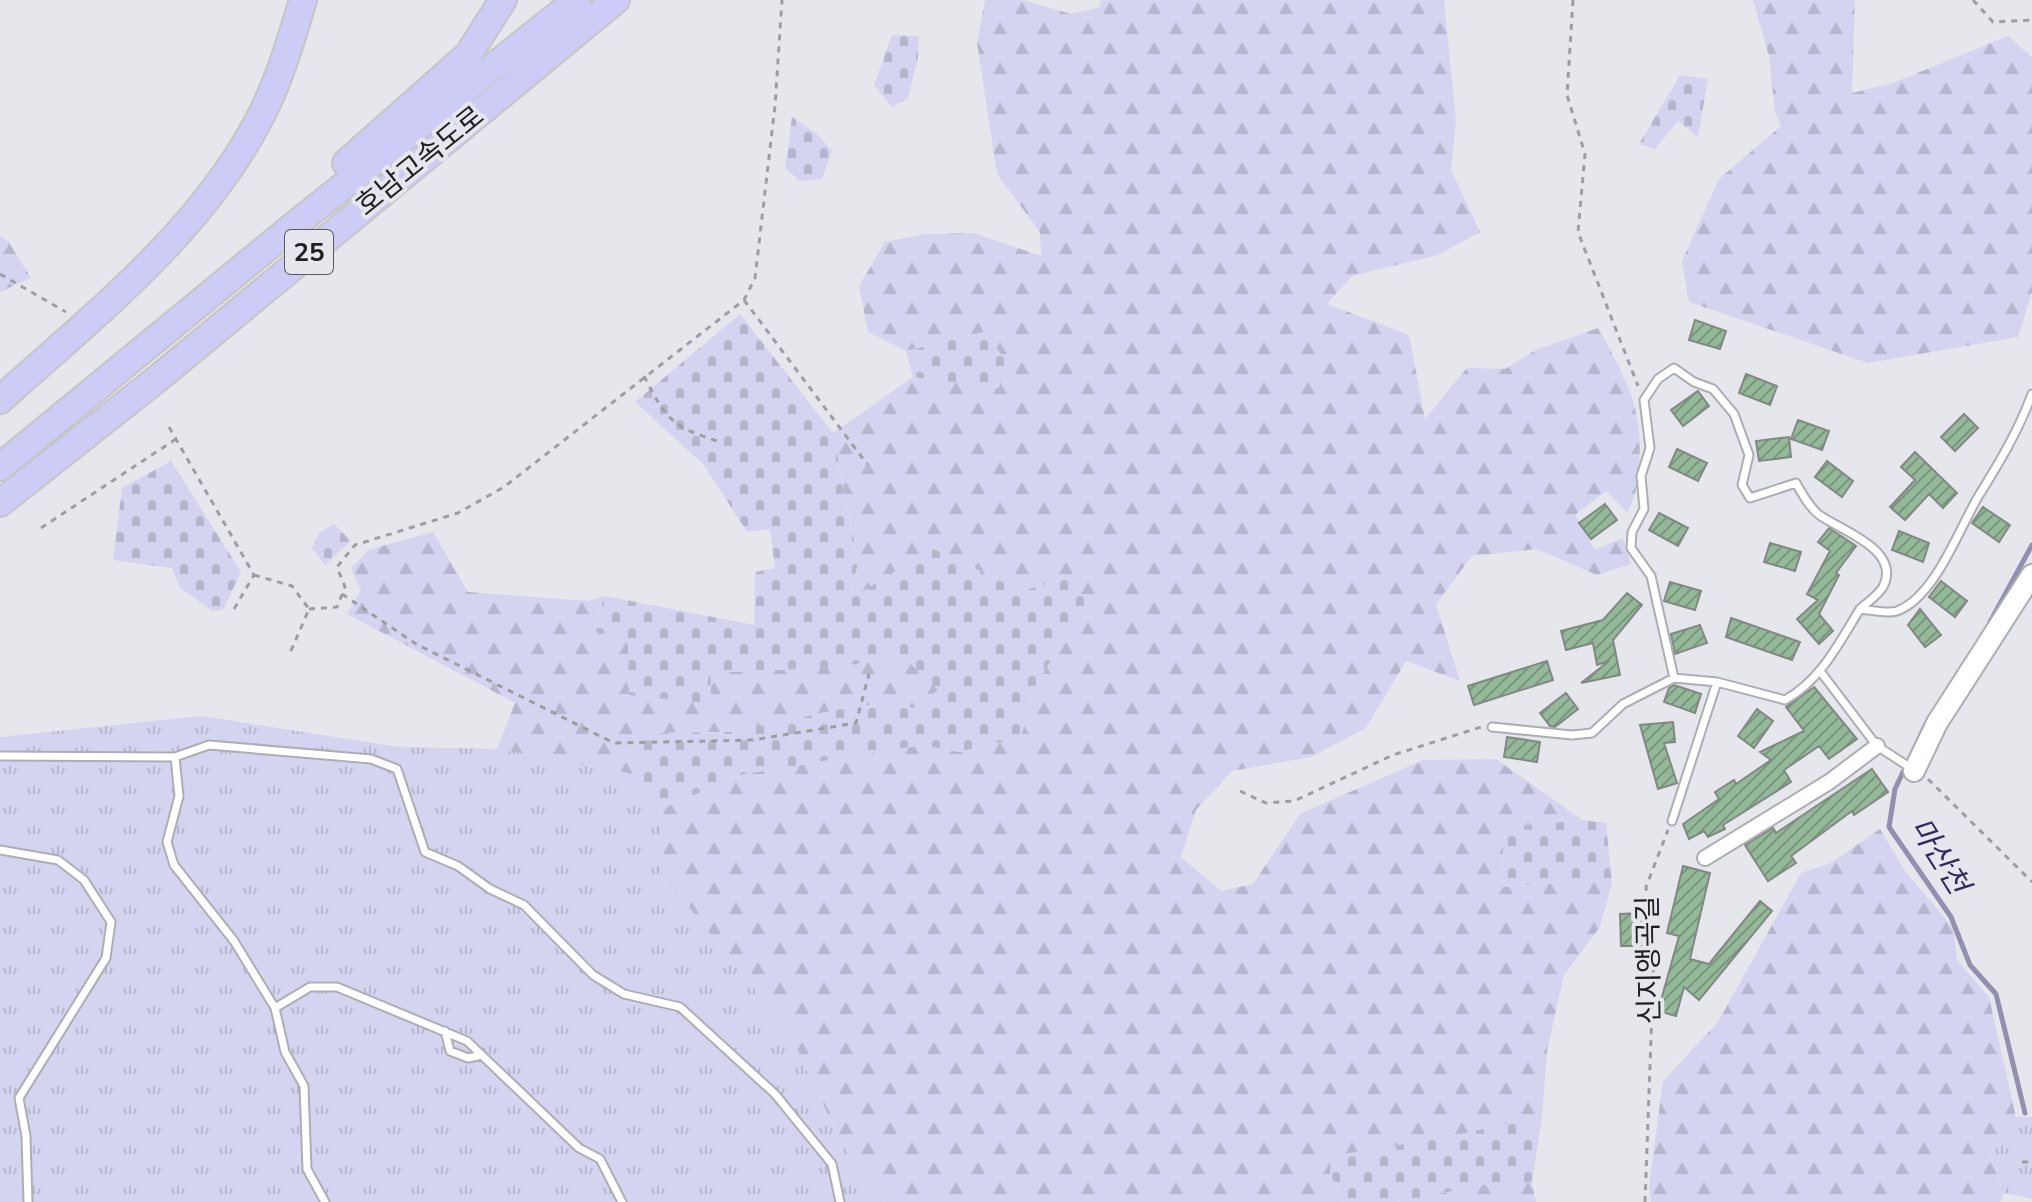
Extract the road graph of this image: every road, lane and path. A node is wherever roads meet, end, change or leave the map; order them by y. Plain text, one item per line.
1 (303, 0) edge
2 (503, 0) edge
3 (577, 0) edge
4 (616, 0) edge
5 (627, 0) edge
6 (782, 0) edge
7 (1573, 0) edge
8 (1973, 0) edge
9 (2032, 20) edge
10 (564, 44) junction
11 (297, 223) junction
12 (0, 274) edge
13 (744, 300) junction
14 (69, 315) dead end
15 (644, 376) junction
16 (2032, 394) edge
17 (0, 400) edge
18 (1645, 401) junction
19 (169, 427) dead end
20 (176, 439) junction
21 (717, 441) dead end
22 (867, 464) dead end
23 (0, 467) edge
24 (0, 503) edge
25 (41, 528) dead end
26 (254, 575) junction
27 (2032, 575) edge
28 (342, 594) junction
29 (234, 609) dead end
30 (309, 609) junction
31 (1860, 609) junction
32 (290, 653) dead end
33 (1820, 671) junction
34 (869, 674) dead end
35 (1674, 678) junction
36 (1717, 682) junction
37 (1492, 727) joint
38 (1881, 749) junction
39 (0, 756) edge
40 (175, 757) junction
41 (1914, 771) junction
42 (1240, 791) dead end
43 (1672, 821) joint
44 (0, 850) edge
45 (1705, 858) dead end
46 (2032, 882) edge
47 (275, 1008) junction
48 (445, 1031) junction
49 (482, 1055) junction
50 (2022, 1162) dead end
51 (2032, 1162) edge
52 (28, 1202) edge
53 (325, 1202) edge
54 (622, 1202) edge
55 (840, 1202) edge
56 (1645, 1202) edge

1 - 17 highway
2 - 11 highway
3 - 11 highway, 호남고속도로 / 25
4 - 10 highway, 호남고속도로 / 25
5 - 10 highway
6 - 13 path
7 - 18 path
8 - 9 path
10 - 24 highway, 호남고속도로 / 25
11 - 23 highway, 호남고속도로 / 25
12 - 14 path
13 - 15 path
13 - 22 path
15 - 21 path
15 - 28 path
16 - 31 lane
18 - 31 lane
18 - 35 lane
19 - 20 path
20 - 25 path
20 - 26 path
26 - 29 path
26 - 30 path
27 - 41 street
28 - 30 path
28 - 34 path
30 - 32 path
31 - 33 lane
33 - 36 lane
33 - 38 lane
35 - 36 lane
35 - 37 lane
36 - 43 lane
37 - 42 path
38 - 41 lane
38 - 45 street
39 - 40 lane
40 - 47 lane
40 - 55 lane
41 - 46 path
43 - 56 path, 신지앵곡길
44 - 52 lane
47 - 48 lane
47 - 53 lane
48 - 49 lane
48 - 49 lane
49 - 54 lane
50 - 51 path

